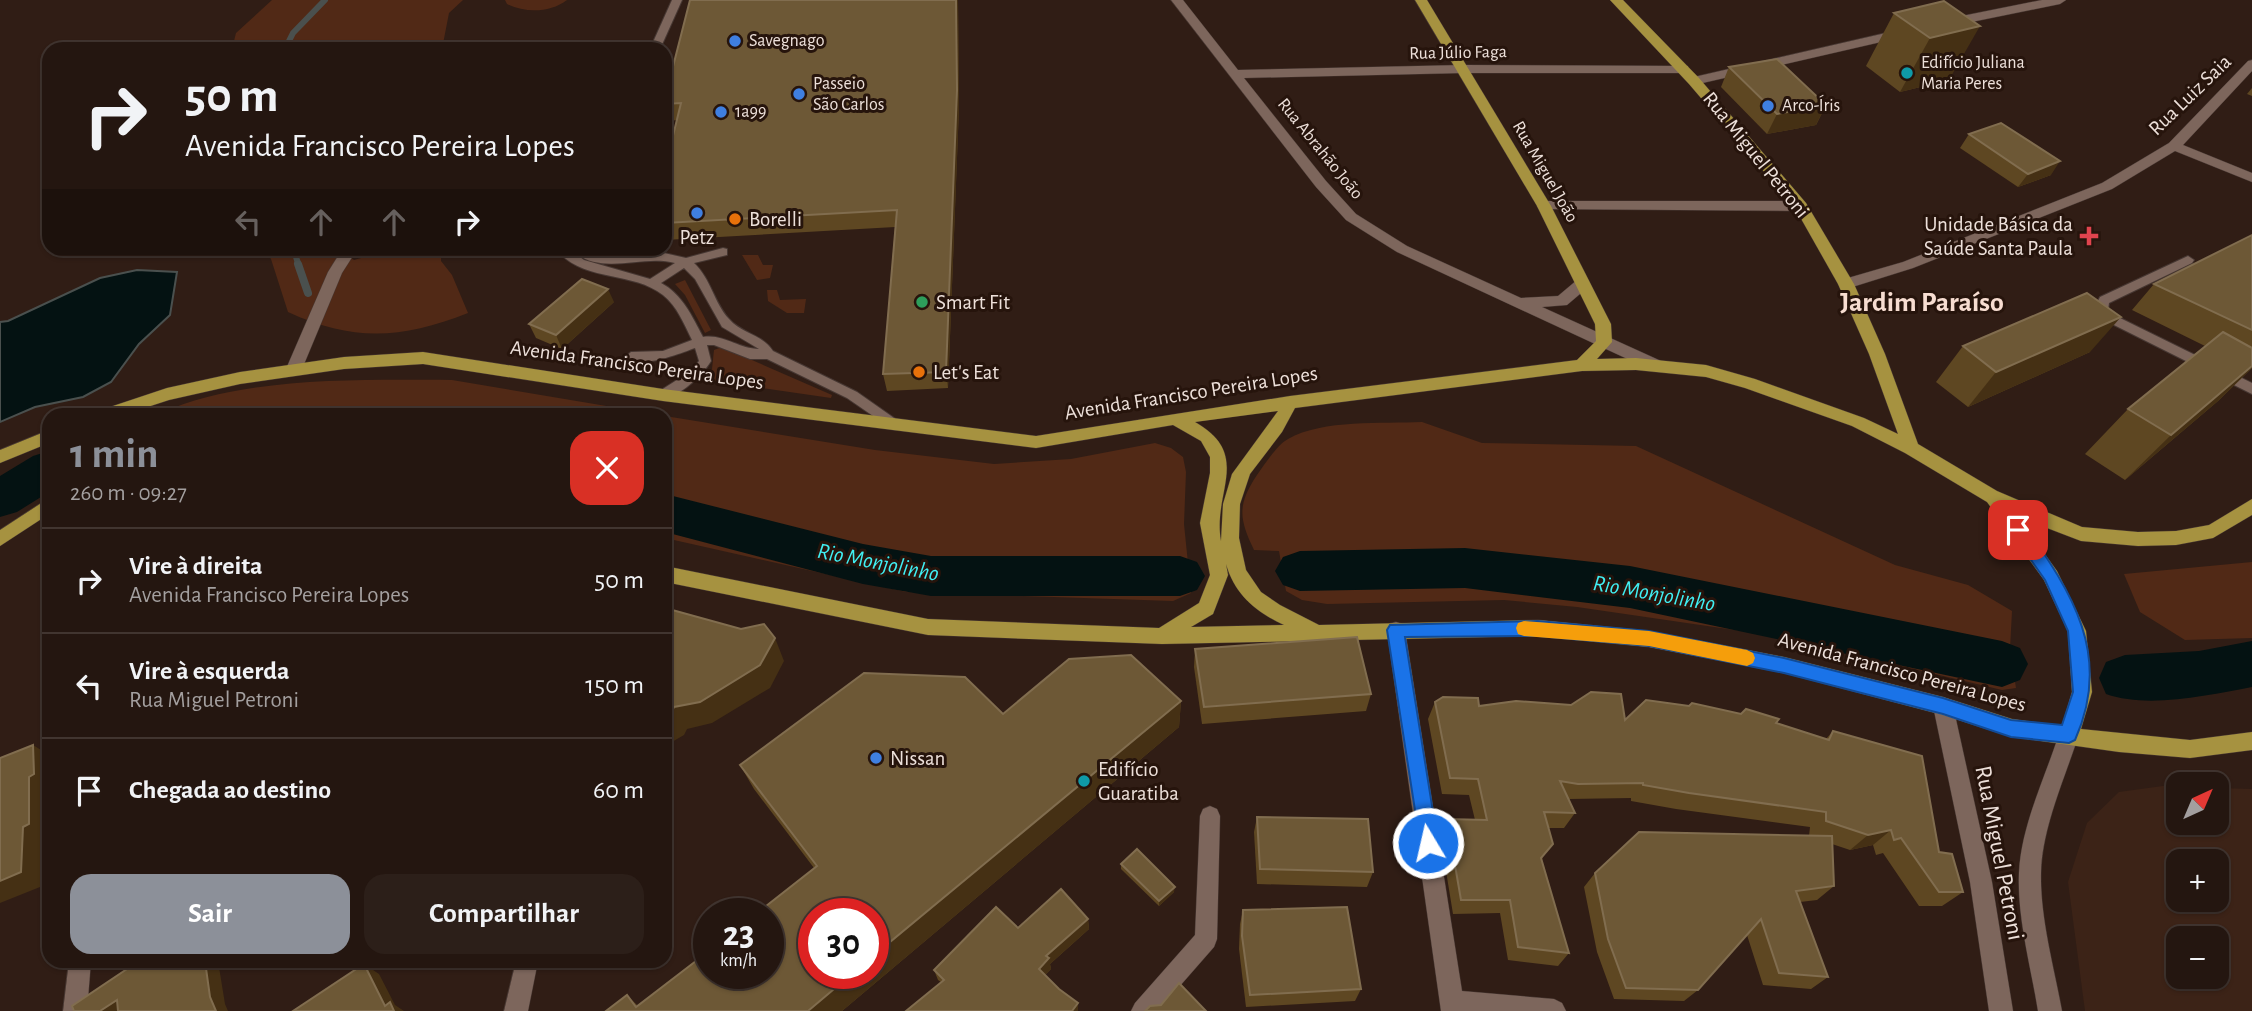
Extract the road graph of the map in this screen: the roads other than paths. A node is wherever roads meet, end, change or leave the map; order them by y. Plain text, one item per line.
1 (677, 0) edge
2 (1177, 0) edge
3 (1421, 0) edge
4 (1616, 0) edge
5 (2060, 0) edge
6 (1937, 25) edge
7 (1910, 32) edge
8 (658, 42) edge
9 (2252, 64) edge
10 (1463, 69) junction
11 (1684, 69) junction
12 (1233, 74) junction
13 (1695, 81) junction
14 (2174, 146) junction
15 (2252, 178) edge
16 (1544, 206) junction
17 (1801, 206) junction
18 (723, 252) dead end
19 (346, 256) edge
20 (565, 256) edge
21 (587, 256) edge
22 (2188, 260) dead end
23 (685, 262) junction
24 (652, 283) junction
25 (1583, 284) junction
26 (1846, 284) junction
27 (1519, 303) junction
28 (699, 342) junction
29 (1604, 342) junction
30 (769, 354) junction
31 (631, 357) dead end
32 (1582, 365) junction
33 (1655, 365) junction
34 (294, 369) junction
35 (2252, 389) edge
36 (663, 395) junction
37 (1290, 402) junction
38 (125, 408) edge
39 (1175, 419) junction
40 (897, 425) junction
41 (42, 439) edge
42 (1911, 448) junction
43 (0, 457) edge
44 (1991, 496) junction
45 (2252, 506) edge
46 (42, 510) edge
47 (0, 539) edge
48 (672, 575) edge
49 (1396, 630) junction
50 (1322, 632) junction
51 (1162, 636) junction
52 (1943, 706) junction
53 (2069, 734) junction
54 (2252, 741) edge
55 (1210, 816) dead end
56 (79, 968) edge
57 (525, 968) edge
58 (1453, 1007) edge
59 (75, 1011) edge
60 (516, 1011) edge
61 (1143, 1011) edge
62 (1554, 1011) edge
63 (2001, 1011) edge
64 (2050, 1011) edge

1 - 8 lane
2 - 12 street, Rua Abrahão João
3 - 10 main road, Rua Miguel João
4 - 11 main road, Rua Miguel Petroni
5 - 6 street
7 - 13 street
9 - 14 street, Rua Luiz Saia
10 - 11 street, Rua Júlio Faga
10 - 12 street, Rua Júlio Faga
10 - 16 main road, Rua Miguel João
11 - 13 main road, Rua Miguel Petroni
12 - 27 street, Rua Abrahão João
13 - 17 main road, Rua Miguel Petroni
14 - 15 street
14 - 26 street, Rua Luiz Saia
16 - 17 street
16 - 25 main road, Rua Miguel João
17 - 26 main road, Rua Miguel Petroni
18 - 23 lane
19 - 34 street
20 - 24 lane
21 - 23 lane
22 - 35 lane
23 - 24 lane
23 - 30 lane
24 - 28 lane
25 - 27 street, Rua Abrahão João
25 - 29 main road, Rua Miguel João
26 - 42 main road, Rua Miguel Petroni
27 - 29 street
28 - 30 lane
28 - 31 lane
28 - 36 lane
29 - 32 main road
29 - 33 street
30 - 40 lane
32 - 33 main road, Avenida Francisco Pereira Lopes
32 - 37 main road, Avenida Francisco Pereira Lopes
33 - 42 main road, Avenida Francisco Pereira Lopes
34 - 36 main road, Avenida Francisco Pereira Lopes
34 - 38 main road, Avenida Francisco Pereira Lopes
36 - 40 main road, Avenida Francisco Pereira Lopes
37 - 39 main road, Avenida Francisco Pereira Lopes
37 - 50 main road
39 - 40 main road, Avenida Francisco Pereira Lopes
39 - 51 main road
41 - 43 main road
42 - 44 main road, Avenida Francisco Pereira Lopes
44 - 45 main road, Avenida Francisco Pereira Lopes
44 - 53 main road
46 - 47 main road
48 - 51 main road, Avenida Francisco Pereira Lopes
49 - 50 main road, Avenida Francisco Pereira Lopes
49 - 52 main road, Avenida Francisco Pereira Lopes
49 - 58 street
50 - 51 main road, Avenida Francisco Pereira Lopes
52 - 53 main road, Avenida Francisco Pereira Lopes
52 - 63 street, Rua Miguel Petroni
53 - 54 main road, Avenida Francisco Pereira Lopes
53 - 64 street
55 - 61 street
56 - 59 street
57 - 60 street
58 - 62 street

